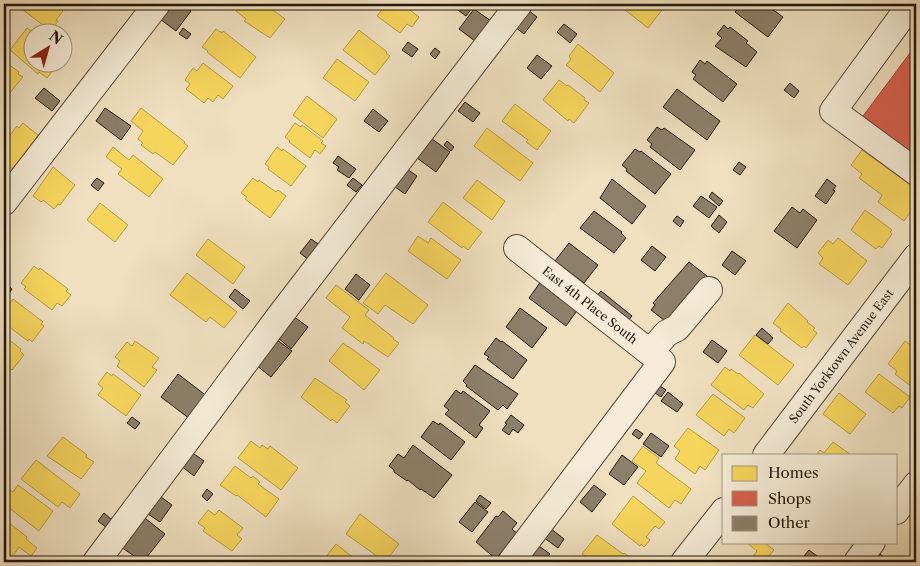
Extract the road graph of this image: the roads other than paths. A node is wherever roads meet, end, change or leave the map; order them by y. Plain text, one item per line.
1 (157, 4) edge
2 (519, 4) edge
3 (911, 4) edge
4 (916, 172) edge
5 (4, 202) edge
6 (517, 248) dead end
7 (916, 257) edge
8 (709, 290) dead end
9 (656, 357) junction
10 (767, 454) edge
11 (916, 485) edge
12 (898, 508) edge
13 (722, 513) edge
14 (870, 544) edge
15 (96, 562) edge
16 (511, 562) edge
17 (684, 562) edge
18 (857, 562) edge

1 - 5 street
2 - 15 street
3 - 4 street
6 - 9 street, East 4th Place South
7 - 10 street, South Yorktown Avenue East
8 - 9 street
9 - 16 street
11 - 12 street
13 - 17 street
14 - 18 street

